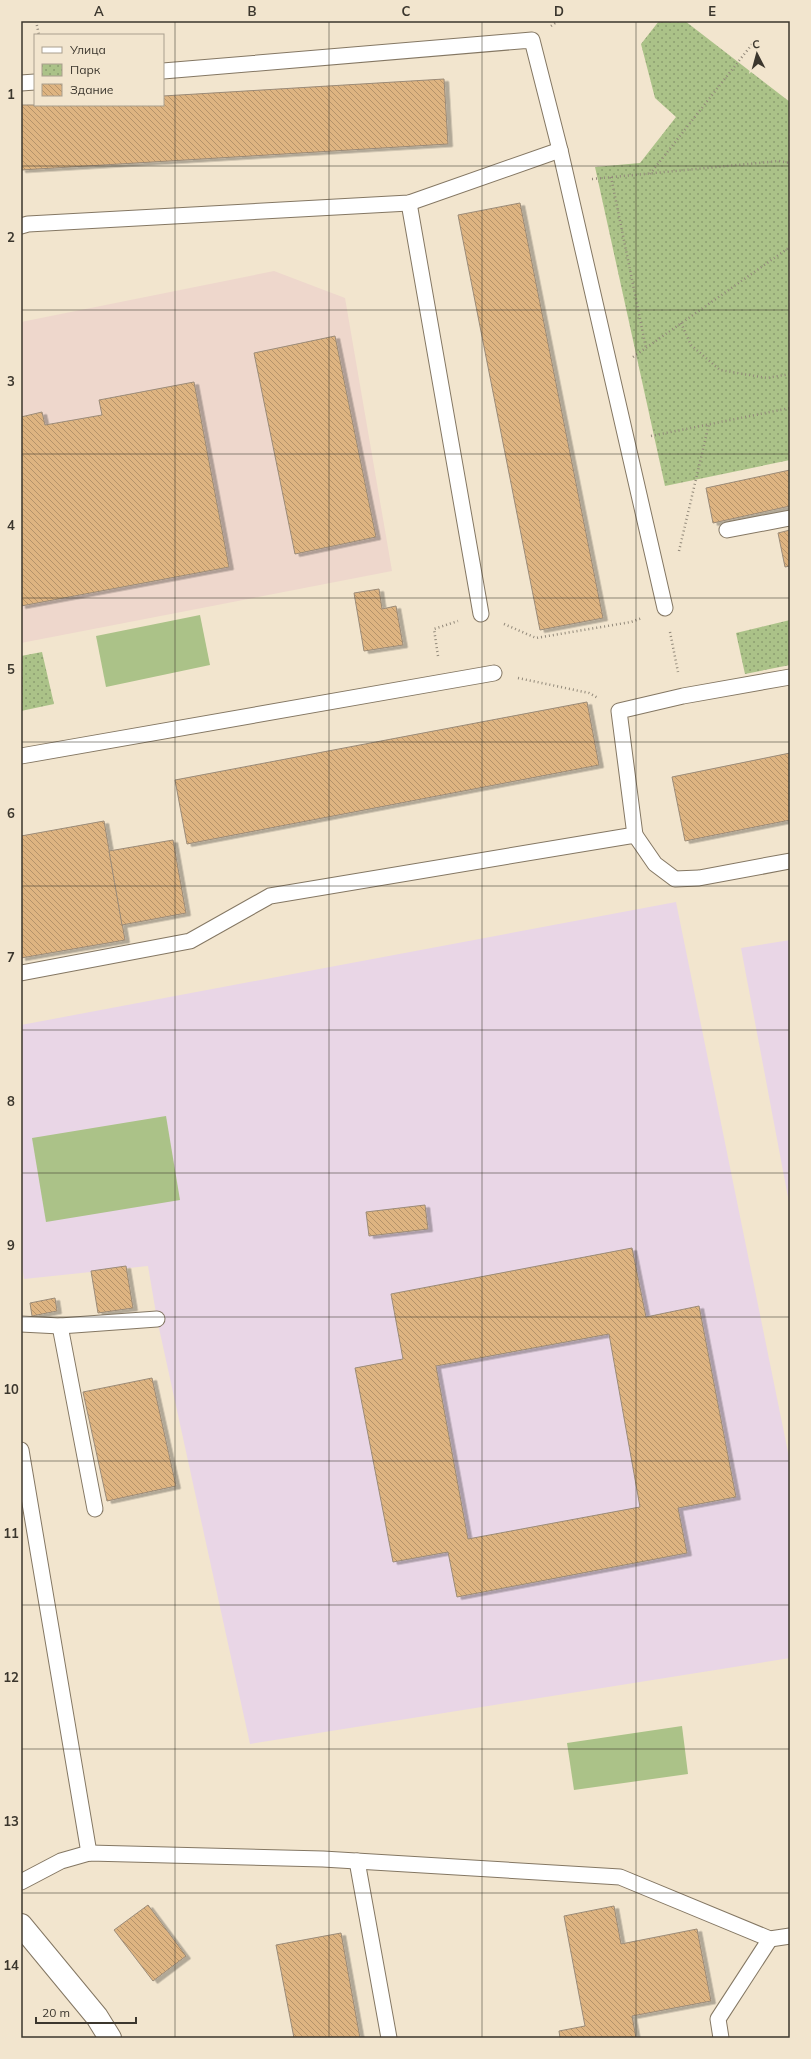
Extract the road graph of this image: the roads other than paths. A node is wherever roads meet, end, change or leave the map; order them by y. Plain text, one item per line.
1 (164, 71) edge
2 (34, 82) edge
3 (21, 83) edge
4 (560, 150) junction
5 (409, 203) junction
6 (21, 226) edge
7 (790, 518) edge
8 (727, 530) dead end
9 (665, 608) road end
10 (481, 614) road end
11 (494, 673) road end
12 (790, 676) edge
13 (21, 756) edge
14 (635, 835) junction
15 (790, 861) edge
16 (21, 973) edge
17 (157, 1319) dead end
18 (21, 1324) edge
19 (60, 1326) junction
20 (21, 1450) edge
21 (95, 1509) dead end
22 (89, 1853) junction
23 (357, 1861) junction
24 (21, 1882) edge
25 (21, 1925) edge
26 (790, 1936) edge
27 (770, 1939) junction
28 (110, 2038) edge
29 (389, 2038) edge
30 (721, 2038) edge

1 - 4 lane
2 - 3 lane
4 - 5 lane
4 - 9 lane
5 - 6 lane
5 - 10 lane
7 - 8 lane
11 - 13 lane
12 - 14 lane
14 - 15 lane
14 - 16 lane
17 - 19 lane
18 - 19 lane
19 - 21 lane
20 - 22 lane
22 - 23 lane
22 - 24 lane
23 - 27 lane
23 - 29 lane
25 - 28 street
26 - 27 lane
27 - 30 lane

